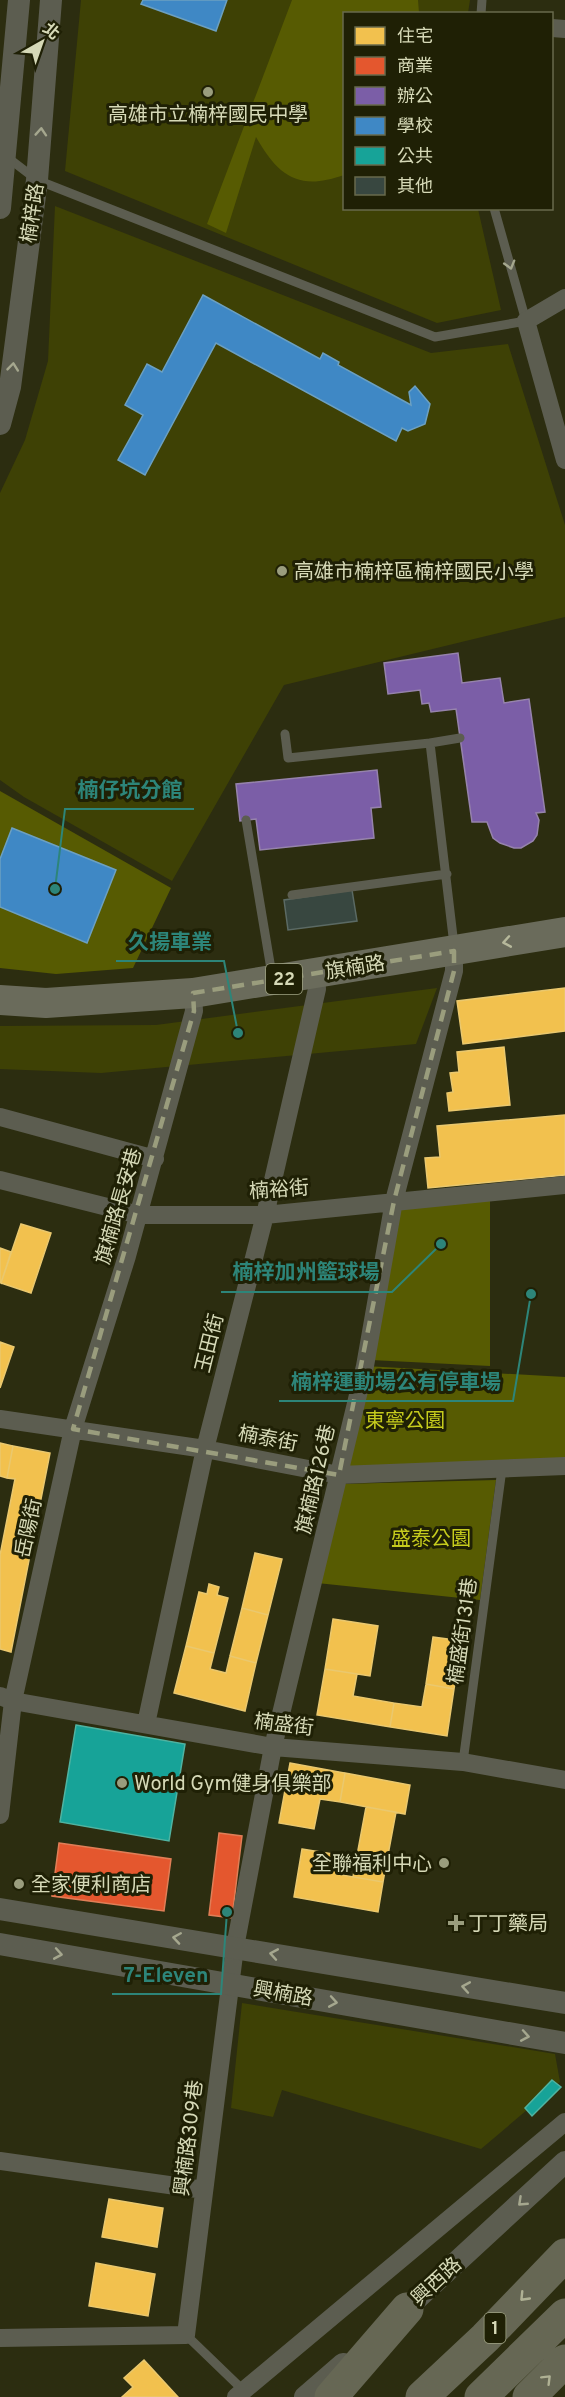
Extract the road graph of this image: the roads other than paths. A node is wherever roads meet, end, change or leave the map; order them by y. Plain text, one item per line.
1 (19, 0) edge
2 (51, 0) edge
3 (3, 156) edge
4 (37, 180) junction
5 (0, 207) edge
6 (495, 210) edge
7 (565, 298) edge
8 (526, 321) junction
9 (0, 424) edge
10 (565, 460) edge
11 (285, 734) dead end
12 (460, 738) dead end
13 (430, 743) junction
14 (246, 820) dead end
15 (447, 874) junction
16 (292, 895) dead end
17 (565, 932) edge
18 (565, 953) edge
19 (454, 961) junction
20 (273, 981) junction
21 (317, 981) junction
22 (0, 1000) edge
23 (193, 1002) junction
24 (0, 1017) edge
25 (0, 1117) edge
26 (155, 1159) junction
27 (0, 1180) edge
28 (565, 1185) edge
29 (394, 1201) junction
30 (139, 1215) junction
31 (265, 1215) junction
32 (0, 1419) edge
33 (73, 1429) junction
34 (205, 1449) junction
35 (565, 1466) edge
36 (502, 1469) junction
37 (339, 1475) junction
38 (7, 1699) edge
39 (146, 1724) junction
40 (273, 1747) junction
41 (463, 1762) junction
42 (565, 1780) edge
43 (0, 1815) edge
44 (0, 1909) edge
45 (0, 1944) edge
46 (235, 1947) junction
47 (230, 1984) junction
48 (565, 2003) edge
49 (565, 2043) edge
50 (565, 2122) edge
51 (0, 2161) edge
52 (565, 2162) edge
53 (204, 2190) junction
54 (565, 2255) edge
55 (406, 2308) junction
56 (565, 2315) edge
57 (186, 2335) junction
58 (0, 2338) edge
59 (565, 2361) edge
60 (239, 2393) edge
61 (305, 2397) edge
62 (331, 2397) edge
63 (422, 2397) edge
64 (482, 2397) edge
65 (529, 2397) edge

1 - 3 street, 楠梓路
4 -> 2 street, 楠梓路
3 - 4 lane
3 - 5 street, 楠梓路
4 - 8 lane
9 -> 4 street, 楠梓路
6 -> 8 lane
7 - 8 street
8 - 10 street
11 - 13 lane
12 - 13 lane
13 - 15 lane
14 - 20 lane
15 - 16 lane
15 - 19 lane
17 -> 19 main road, 旗楠路 / 22
18 - 19 main road, 旗楠路 / 22
19 - 21 main road, 旗楠路 / 22
19 - 29 street, 旗楠路126巷
20 - 21 main road, 旗楠路 / 22
20 - 23 main road, 旗楠路 / 22
21 - 23 main road, 旗楠路 / 22
21 - 31 street, 玉田街
22 - 23 main road, 旗楠路 / 22
23 - 24 main road, 旗楠路 / 22
23 - 26 street, 旗楠路長安巷
25 - 26 street
26 - 30 street, 旗楠路長安巷
27 - 30 street, 楠裕街
28 - 29 street, 楠裕街
29 - 31 street, 楠裕街
29 - 37 street, 旗楠路126巷
30 - 31 street, 楠裕街
30 - 33 street, 旗楠路長安巷
31 - 34 street, 玉田街
32 - 33 street, 楠泰街
33 - 34 street, 楠泰街
33 - 38 street, 岳陽街
34 - 37 street, 楠泰街
34 - 39 street, 玉田街
35 - 36 street, 楠泰街
36 - 37 street, 楠泰街
36 - 41 lane, 楠盛街131巷
37 - 40 street, 旗楠路126巷
38 - 39 street, 楠盛街
38 - 43 street, 岳陽街
39 - 40 street, 楠盛街
40 - 41 street, 楠盛街
40 - 46 street, 旗楠路126巷
41 - 42 street, 楠盛街
46 -> 44 street, 興楠路
45 -> 47 street, 興楠路
46 - 47 street, 興楠路309巷
48 -> 46 street, 興楠路
47 -> 49 street, 興楠路
47 - 53 street, 興楠路309巷
50 - 60 street
51 - 53 street
52 -> 55 street, 興西路
53 - 57 street, 興楠路309巷
54 -> 63 highway, 1
55 - 61 street, 興西路
55 - 62 highway
56 - 64 highway, 1
57 - 58 street
57 - 60 lane
65 -> 59 highway

